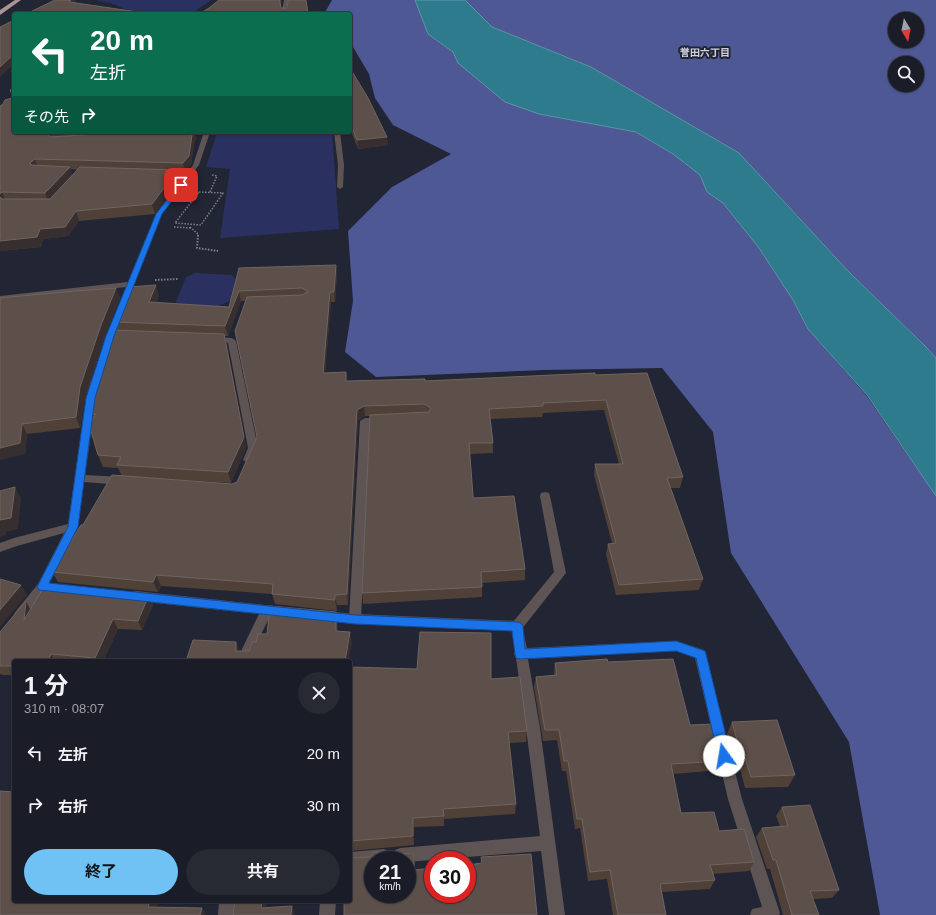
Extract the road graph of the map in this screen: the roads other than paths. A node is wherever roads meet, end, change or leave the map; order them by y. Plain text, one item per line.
1 (18, 0) edge
2 (286, 0) edge
3 (0, 8) edge
4 (8, 8) junction
5 (284, 12) edge
6 (0, 13) edge
7 (12, 104) edge
8 (0, 107) edge
9 (205, 134) edge
10 (337, 134) edge
11 (340, 187) dead end
12 (131, 284) junction
13 (0, 298) edge
14 (202, 340) edge
15 (106, 350) edge
16 (99, 370) edge
17 (395, 420) edge
18 (244, 468) edge
19 (80, 478) junction
20 (134, 482) edge
21 (545, 496) dead end
22 (73, 527) junction
23 (0, 548) edge
24 (42, 587) junction
25 (58, 588) edge
26 (127, 596) edge
27 (267, 610) junction
28 (296, 613) edge
29 (311, 615) edge
30 (355, 619) junction
31 (14, 621) edge
32 (517, 626) junction
33 (520, 654) junction
34 (247, 659) edge
35 (548, 843) junction
36 (352, 859) edge
37 (227, 903) edge
38 (328, 903) edge
39 (226, 915) edge
40 (326, 915) edge
41 (557, 915) edge
42 (758, 915) edge

1 - 4 highway
2 - 5 street
3 - 4 street
4 - 6 highway
7 - 8 street
9 - 12 street
10 - 11 street
12 - 13 street
12 - 15 street
14 - 18 street
16 - 19 street
17 - 30 street
19 - 20 street
19 - 22 street
21 - 32 street
22 - 23 street
22 - 24 street
24 - 25 street
24 - 31 street
26 - 27 street
27 - 28 street
27 - 34 street
29 - 30 street
30 - 32 street
32 - 33 street
33 - 35 street
33 - 42 street
35 - 36 street
35 - 41 street
37 - 39 street
38 - 40 street

